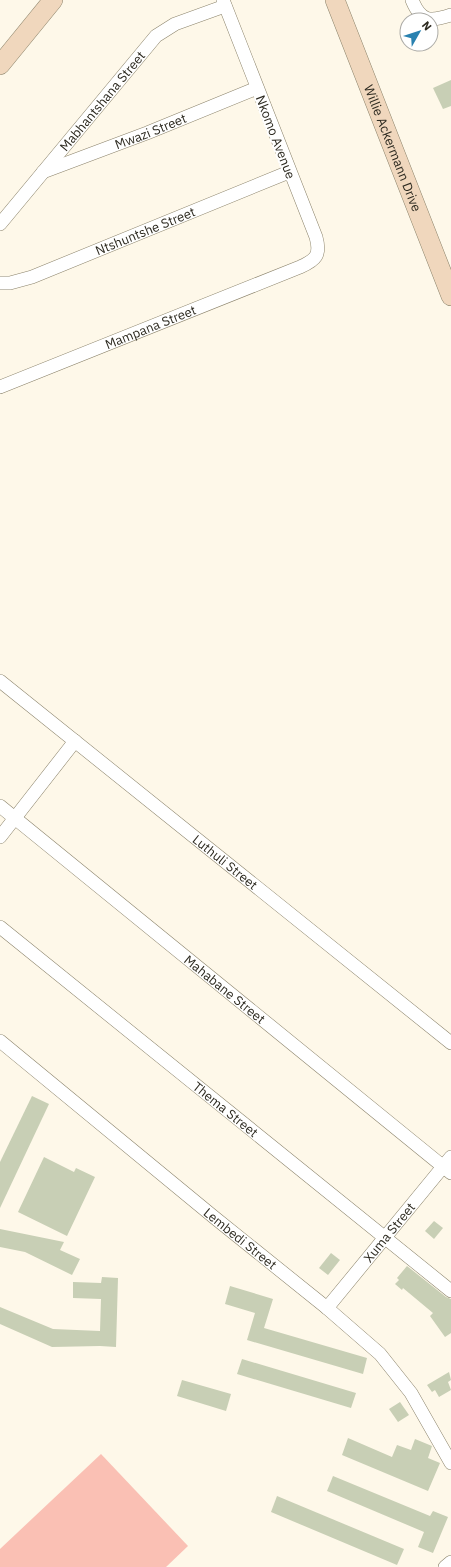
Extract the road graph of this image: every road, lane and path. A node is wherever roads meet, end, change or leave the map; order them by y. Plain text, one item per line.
1 (53, 0) edge
2 (335, 0) edge
3 (412, 0) edge
4 (224, 3) edge
5 (451, 15) edge
6 (0, 65) edge
7 (257, 88) junction
8 (42, 172) junction
9 (289, 172) junction
10 (0, 224) edge
11 (445, 264) edge
12 (300, 267) joint
13 (0, 283) edge
14 (451, 296) edge
15 (0, 387) edge
16 (0, 681) edge
17 (75, 741) junction
18 (0, 806) edge
19 (16, 818) junction
20 (0, 837) edge
21 (0, 927) edge
22 (0, 1041) edge
23 (451, 1043) edge
24 (449, 1166) edge
25 (386, 1238) junction
26 (451, 1291) edge
27 (328, 1308) junction
28 (451, 1463) edge
29 (451, 1562) edge
30 (445, 1567) edge

1 - 6 street
2 - 11 street, Willie Ackermann Drive
3 - 5 street
4 - 7 street, Nkomo Avenue
4 - 8 street, Mabhantshana Street
7 - 8 street, Mwazi Street
7 - 9 street, Nkomo Avenue
8 - 10 street, Mabhantshana Street
9 - 12 street, Nkomo Avenue
9 - 13 street, Ntshuntshe Street
11 - 14 street, Willie Ackermann Drive
12 - 15 street, Mampana Street
16 - 17 street, Luthuli Street
17 - 19 street
17 - 23 street, Luthuli Street
18 - 19 street, Mahabane Street
19 - 20 street
19 - 24 street, Mahabane Street
21 - 25 street, Thema Street
22 - 27 street, Lembedi Street
24 - 25 street, Xuma Street
25 - 26 street, Thema Street
25 - 27 street, Xuma Street
27 - 28 street, Lembedi Street
29 - 30 street

